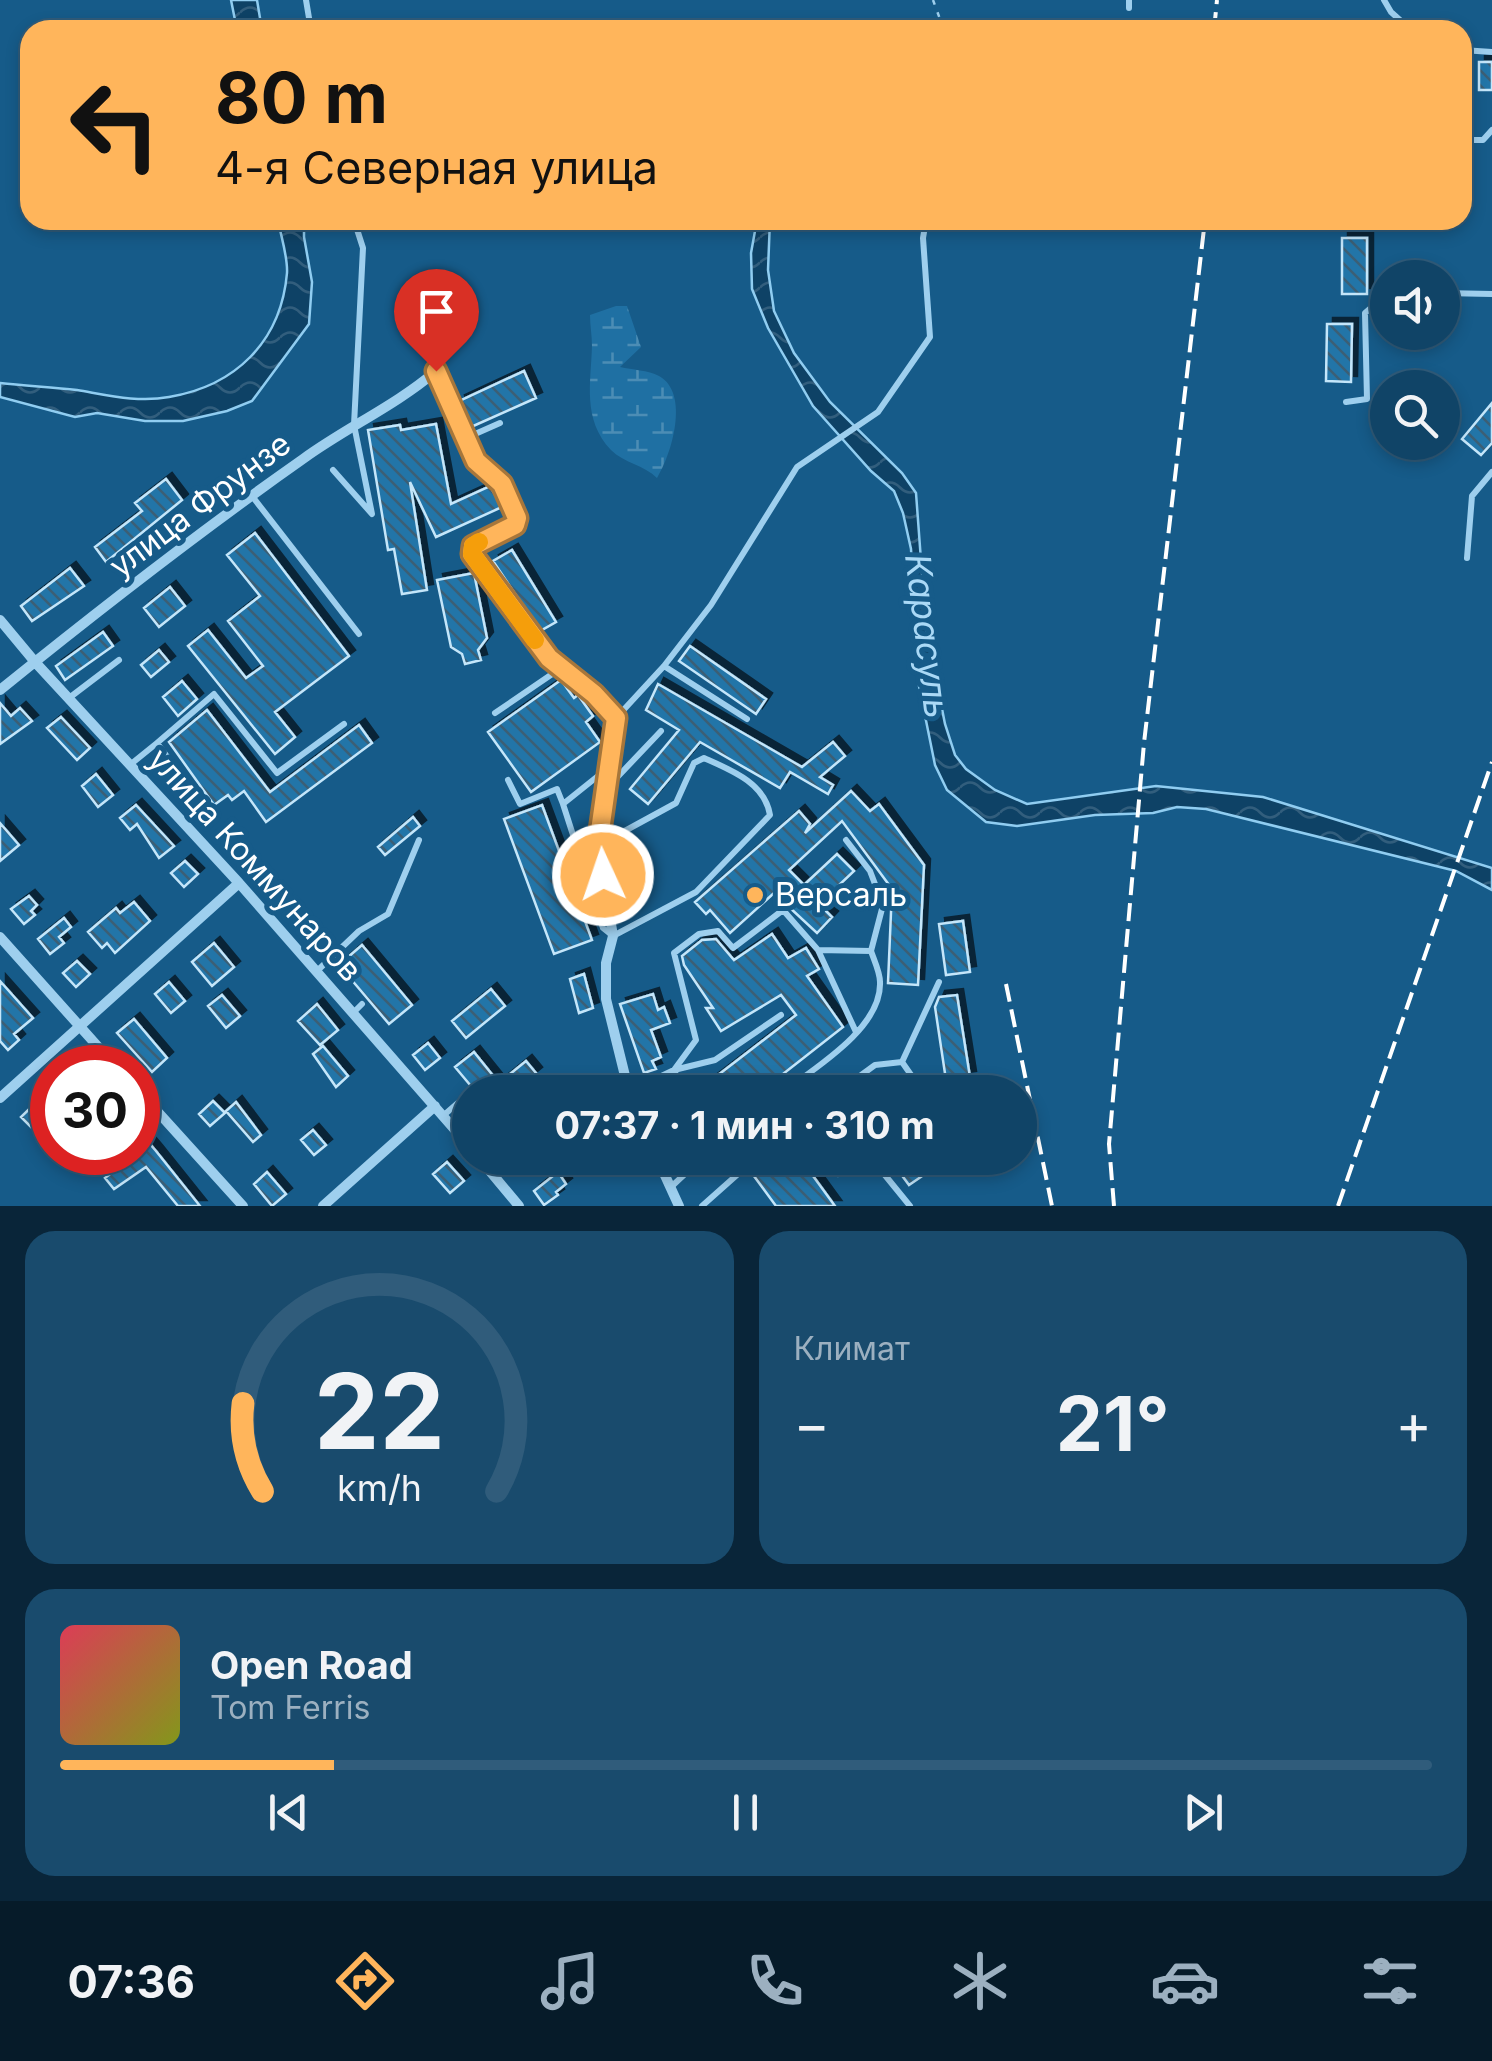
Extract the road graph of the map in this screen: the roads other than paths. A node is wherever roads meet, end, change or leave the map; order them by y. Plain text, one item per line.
1 (1384, 0) edge
2 (1400, 20) edge
3 (357, 230) edge
4 (924, 230) edge
5 (1460, 293) edge
6 (1492, 294) edge
7 (1370, 308) edge
8 (431, 336) dead end
9 (436, 371) junction
10 (1346, 402) dead end
11 (500, 423) dead end
12 (354, 425) junction
13 (465, 439) junction
14 (332, 470) dead end
15 (1492, 472) edge
16 (252, 496) junction
17 (1467, 558) dead end
18 (0, 620) edge
19 (359, 634) dead end
20 (119, 660) dead end
21 (34, 662) junction
22 (664, 666) junction
23 (561, 668) junction
24 (0, 690) edge
25 (69, 698) junction
26 (495, 713) dead end
27 (616, 718) junction
28 (748, 719) dead end
29 (344, 724) dead end
30 (661, 730) dead end
31 (157, 744) junction
32 (131, 764) junction
33 (609, 767) junction
34 (508, 780) dead end
35 (606, 789) junction
36 (564, 804) junction
37 (207, 811) dead end
38 (419, 840) dead end
39 (846, 840) dead end
40 (598, 845) junction
41 (239, 882) junction
42 (613, 936) junction
43 (0, 937) edge
44 (818, 950) junction
45 (871, 951) junction
46 (317, 971) junction
47 (940, 982) dead end
48 (780, 1016) dead end
49 (79, 1026) junction
50 (856, 1032) junction
51 (96, 1045) edge
52 (902, 1062) junction
53 (674, 1070) junction
54 (625, 1075) edge
55 (664, 1075) edge
56 (676, 1075) edge
57 (804, 1075) edge
58 (860, 1075) edge
59 (911, 1075) edge
60 (0, 1098) edge
61 (452, 1104) edge
62 (440, 1111) junction
63 (160, 1114) edge
64 (452, 1125) edge
65 (493, 1175) edge
66 (665, 1175) edge
67 (683, 1175) edge
68 (737, 1175) edge
69 (885, 1175) edge
70 (670, 1187) junction
71 (243, 1206) edge
72 (323, 1206) edge
73 (519, 1206) edge
74 (679, 1206) edge
75 (702, 1206) edge
76 (910, 1206) edge

1 - 2 lane
3 - 12 lane
4 - 22 lane
5 - 6 lane
7 - 10 lane
8 - 9 lane
9 - 12 street, улица Фрунзе
9 - 13 street
11 - 13 lane
12 - 14 lane
12 - 16 street, улица Фрунзе
13 - 23 street
15 - 17 lane
16 - 19 lane
16 - 21 street, улица Фрунзе
18 - 21 street, улица Коммунаров
20 - 25 lane
21 - 24 street, улица Фрунзе
21 - 25 street, улица Коммунаров
22 - 27 lane
22 - 28 lane
23 - 26 lane
23 - 27 street
25 - 32 street, улица Коммунаров
27 - 33 street
29 - 31 lane
30 - 35 lane
31 - 32 lane
31 - 37 lane
32 - 41 street, улица Коммунаров
33 - 35 street
33 - 36 lane
34 - 36 lane
35 - 40 street
36 - 42 lane
38 - 46 lane
39 - 45 lane
40 - 42 street
40 - 42 lane
41 - 46 street, улица Коммунаров
41 - 49 street
42 - 54 street
43 - 49 street
44 - 45 lane
44 - 50 lane
44 - 53 lane
45 - 50 lane
46 - 62 street, улица Коммунаров
47 - 52 lane
48 - 53 lane
49 - 51 street
49 - 60 street
50 - 57 lane
52 - 58 lane
52 - 59 lane
53 - 55 lane
53 - 56 lane
61 - 62 lane
62 - 64 street, улица Коммунаров
62 - 72 street
63 - 71 street
65 - 73 street
66 - 70 street
67 - 70 lane
68 - 75 lane
69 - 76 lane
70 - 74 street

